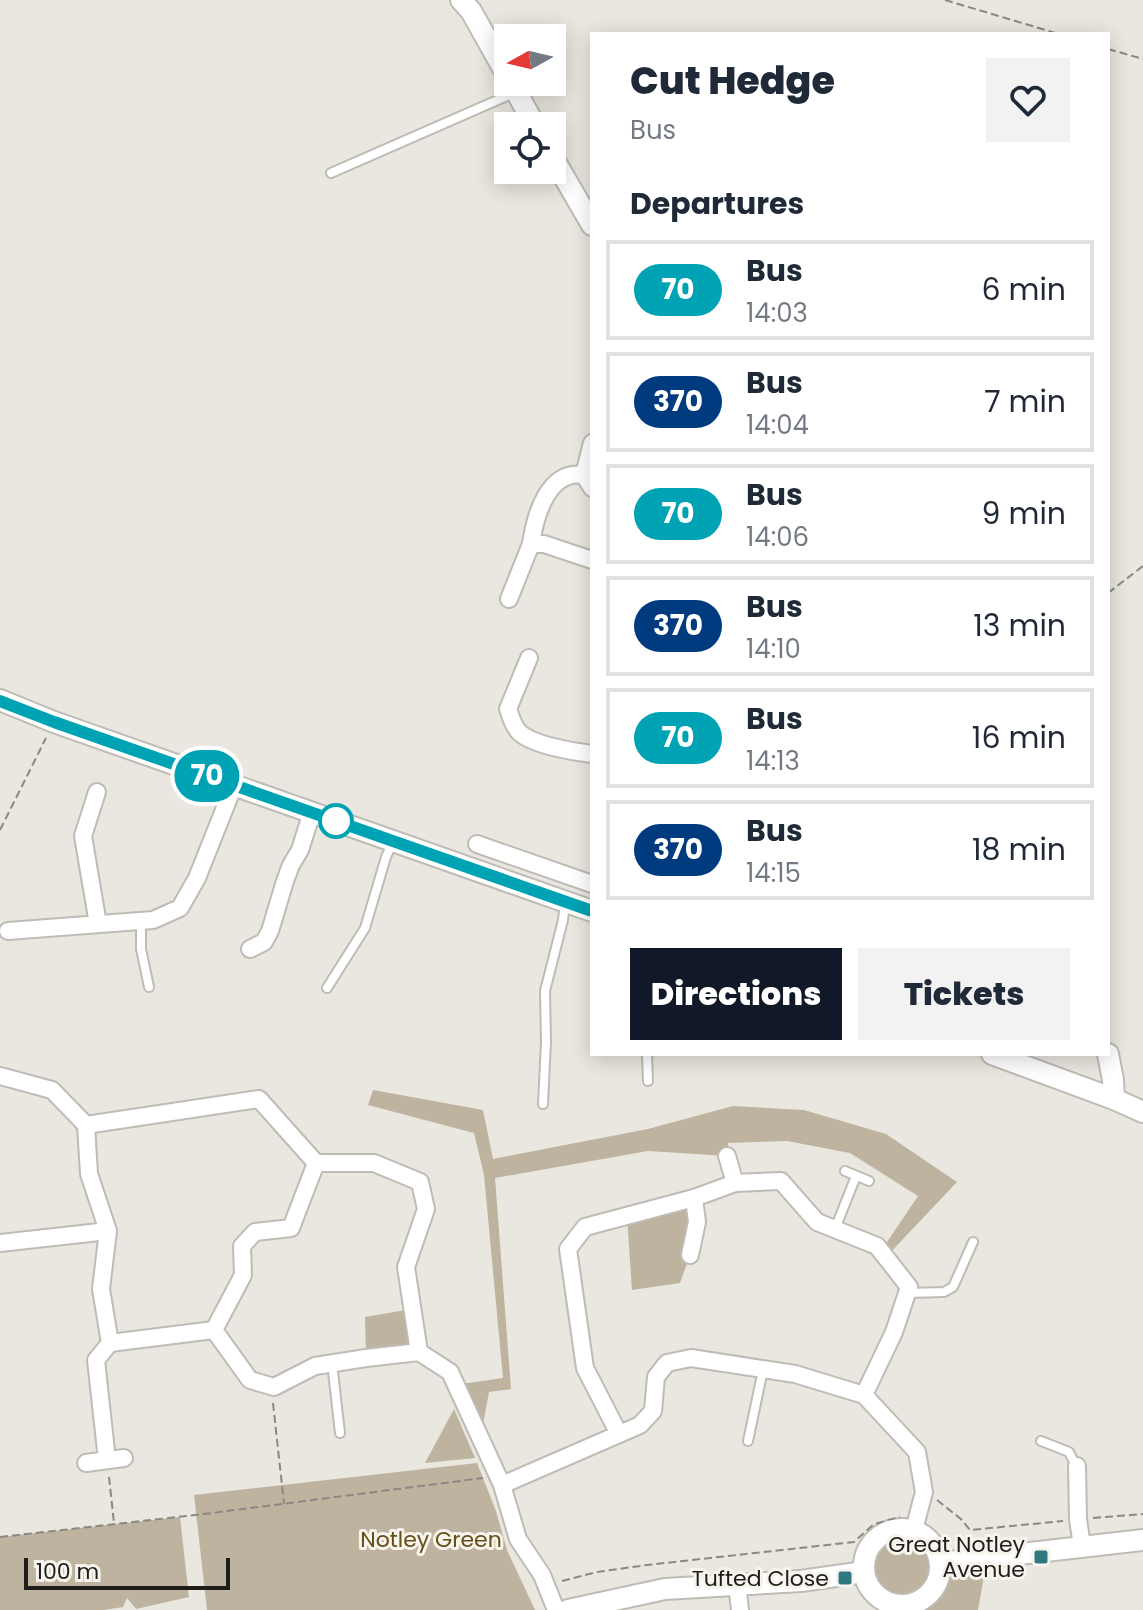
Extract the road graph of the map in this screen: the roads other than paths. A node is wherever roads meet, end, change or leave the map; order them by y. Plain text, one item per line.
1 (461, 0) edge
2 (494, 52) edge
3 (494, 93) edge
4 (331, 173) dead end
5 (566, 180) edge
6 (590, 222) edge
7 (588, 481) edge
8 (531, 544) junction
9 (590, 559) edge
10 (509, 599) dead end
11 (529, 658) dead end
12 (0, 700) edge
13 (590, 754) edge
14 (234, 785) junction
15 (97, 792) dead end
16 (312, 812) junction
17 (394, 841) junction
18 (477, 844) dead end
19 (586, 882) edge
20 (577, 905) edge
21 (141, 921) junction
22 (98, 924) junction
23 (8, 931) dead end
24 (250, 949) dead end
25 (149, 987) dead end
26 (327, 988) dead end
27 (647, 1056) edge
28 (997, 1056) edge
29 (1108, 1056) edge
30 (0, 1076) edge
31 (648, 1081) dead end
32 (1114, 1099) junction
33 (543, 1104) dead end
34 (1143, 1112) edge
35 (86, 1125) junction
36 (727, 1156) dead end
37 (316, 1163) junction
38 (845, 1171) dead end
39 (856, 1176) junction
40 (869, 1181) dead end
41 (735, 1183) junction
42 (694, 1198) junction
43 (835, 1229) junction
44 (108, 1231) junction
45 (973, 1242) dead end
46 (0, 1243) edge
47 (690, 1255) dead end
48 (907, 1294) junction
49 (214, 1330) junction
50 (110, 1343) junction
51 (419, 1352) junction
52 (332, 1363) junction
53 (763, 1370) junction
54 (864, 1395) junction
55 (340, 1433) dead end
56 (619, 1434) junction
57 (748, 1441) dead end
58 (1041, 1441) dead end
59 (86, 1463) dead end
60 (1077, 1466) joint
61 (495, 1481) junction
62 (908, 1523) junction
63 (1143, 1540) edge
64 (1082, 1546) junction
65 (941, 1563) junction
66 (864, 1572) junction
67 (737, 1584) junction
68 (914, 1607) edge
69 (556, 1610) edge
70 (568, 1610) edge
71 (740, 1610) edge

1 - 2 street
3 - 4 lane
5 - 6 street
7 - 8 street
8 - 9 street
8 - 10 street
11 - 13 street
12 - 14 street
14 - 16 street
14 - 21 street
15 - 22 street
16 - 17 street
16 - 24 street
17 - 20 street
17 - 26 lane
18 - 19 street
19 - 20 street
20 - 33 lane
21 - 22 street
21 - 25 lane
22 - 23 street
27 - 31 lane
28 - 32 street
29 - 32 street
30 - 35 street
32 - 34 street
35 - 37 street
35 - 44 street
36 - 41 street
37 - 49 street
37 - 51 street
38 - 39 lane
39 - 40 lane
39 - 43 lane
41 - 42 street
41 - 43 street
42 - 47 street
42 - 56 street
43 - 48 street
44 - 46 street
44 - 50 street
45 - 48 lane
48 - 54 street
49 - 50 street
49 - 52 street
50 - 59 street
51 - 52 street
51 - 61 street
52 - 55 lane
53 - 54 street
53 - 56 street
53 - 57 lane
54 - 62 street
56 - 61 street
58 - 60 lane
60 - 64 street
61 - 69 street
62 - 65 street
62 - 66 street
63 - 64 street
64 - 65 street
65 - 68 street
66 - 67 street
66 - 68 street
67 - 70 street
67 - 71 street

